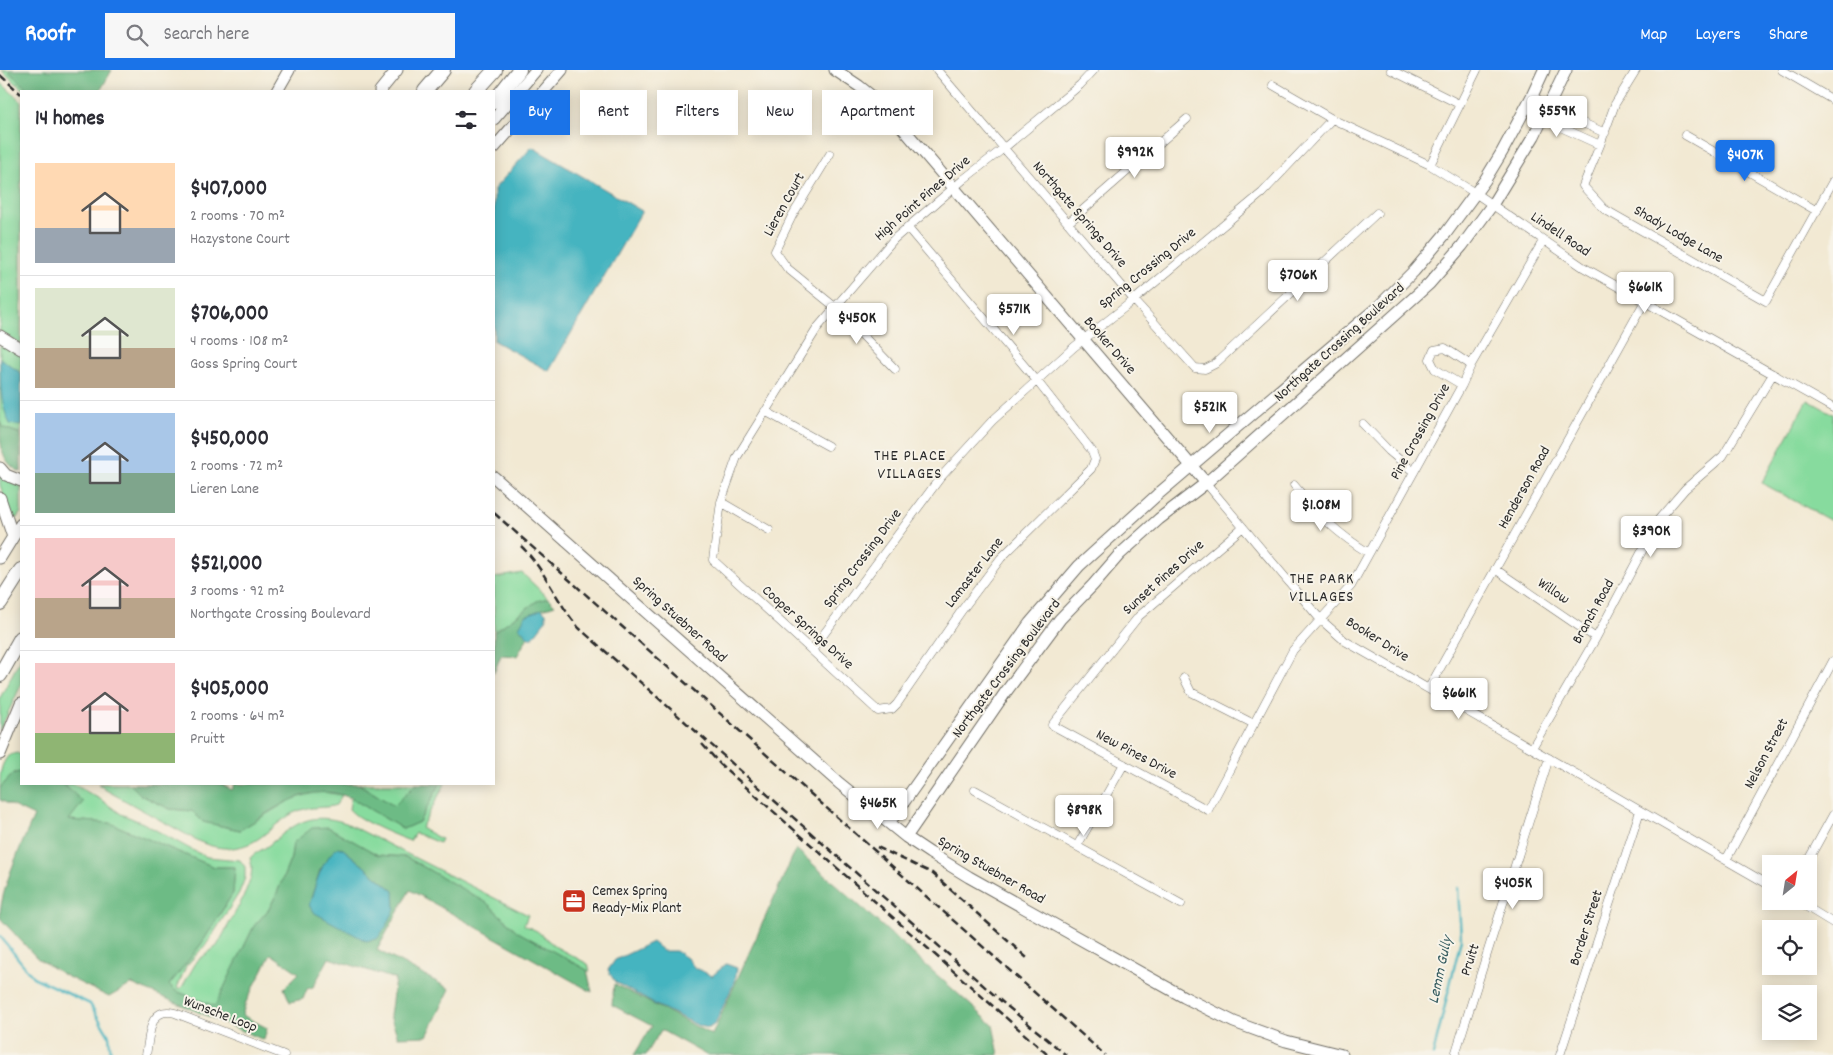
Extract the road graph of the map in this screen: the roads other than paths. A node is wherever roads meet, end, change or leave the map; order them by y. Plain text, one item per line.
1 (289, 70) edge
2 (397, 70) edge
3 (443, 70) edge
4 (495, 70) edge
5 (519, 70) edge
6 (536, 70) edge
7 (562, 70) edge
8 (835, 70) edge
9 (937, 70) edge
10 (1094, 70) edge
11 (1390, 70) edge
12 (1477, 70) edge
13 (1544, 70) edge
14 (1566, 70) edge
15 (1636, 70) edge
16 (1782, 70) edge
17 (1273, 86) dead end
18 (278, 90) edge
19 (381, 90) edge
20 (425, 90) edge
21 (477, 90) edge
22 (1532, 96) junction
23 (1833, 100) edge
24 (495, 101) edge
25 (1459, 104) junction
26 (1548, 106) junction
27 (1526, 107) junction
28 (1543, 117) junction
29 (495, 119) edge
30 (1187, 119) dead end
31 (1332, 119) junction
32 (1605, 133) junction
33 (1685, 135) dead end
34 (1600, 145) junction
35 (495, 147) edge
36 (1004, 148) junction
37 (830, 154) dead end
38 (1430, 165) junction
39 (1833, 182) edge
40 (954, 188) junction
41 (1475, 193) junction
42 (1492, 205) junction
43 (1817, 211) junction
44 (1377, 213) dead end
45 (1068, 224) junction
46 (907, 227) junction
47 (1543, 241) junction
48 (1134, 300) junction
49 (1645, 301) junction
50 (835, 307) junction
51 (0, 336) edge
52 (1083, 339) junction
53 (1341, 339) junction
54 (11, 345) edge
55 (1352, 352) junction
56 (1471, 365) junction
57 (895, 369) dead end
58 (1773, 374) junction
59 (1037, 381) junction
60 (1462, 385) junction
61 (1833, 408) edge
62 (765, 411) junction
63 (1363, 424) dead end
64 (828, 446) dead end
65 (1192, 466) junction
66 (0, 468) edge
67 (1414, 472) junction
68 (495, 478) edge
69 (20, 481) edge
70 (1206, 483) junction
71 (1294, 485) dead end
72 (0, 498) edge
73 (721, 502) junction
74 (20, 526) edge
75 (1243, 527) junction
76 (769, 530) dead end
77 (13, 537) junction
78 (1370, 553) junction
79 (0, 558) edge
80 (713, 560) joint
81 (1495, 569) junction
82 (1076, 570) junction
83 (20, 572) edge
84 (1094, 584) junction
85 (0, 603) edge
86 (1320, 619) junction
87 (1596, 638) junction
88 (20, 640) edge
89 (812, 650) junction
90 (1833, 661) edge
91 (0, 675) edge
92 (1184, 678) dead end
93 (986, 686) junction
94 (1428, 688) junction
95 (1002, 697) junction
96 (20, 706) edge
97 (885, 710) joint
98 (20, 718) edge
99 (1254, 724) junction
100 (1052, 725) joint
101 (6, 741) junction
102 (1532, 748) junction
103 (0, 754) edge
104 (1549, 758) junction
105 (1124, 764) junction
106 (975, 790) dead end
107 (1208, 810) joint
108 (1640, 810) junction
109 (1833, 814) edge
110 (889, 823) junction
111 (906, 837) junction
112 (1077, 846) junction
113 (1811, 855) edge
114 (1726, 860) junction
115 (1762, 881) edge
116 (1181, 904) dead end
117 (1812, 910) edge
118 (1833, 923) edge
119 (146, 1055) edge
120 (284, 1055) edge
121 (1342, 1055) edge
122 (1455, 1055) edge
123 (1560, 1055) edge

1 - 18 main road
2 - 19 main road
3 - 20 highway
4 - 21 highway
5 - 24 highway
6 - 29 main road
7 - 35 main road
8 - 40 main road, Booker Drive
9 - 36 street, Northgate Springs Drive
10 - 36 street, High Point Pines Drive
11 - 25 street
12 - 25 street
13 - 22 main road, Northgate Crossing Boulevard
14 - 26 main road, Northgate Crossing Boulevard
15 - 32 street
16 - 23 street
17 - 31 street, Lindell Road
22 - 26 street
22 - 27 main road, Northgate Crossing Boulevard
25 - 38 street
26 - 28 main road, Northgate Crossing Boulevard
26 - 32 street
27 - 28 street
27 - 41 main road, Northgate Crossing Boulevard
28 - 34 street
28 - 42 main road, Northgate Crossing Boulevard
30 - 45 street
31 - 38 street, Lindell Road
31 - 48 street, Spring Crossing Drive
32 - 34 street
33 - 43 street
34 - 43 street, Shady Lodge Lane
36 - 40 street, High Point Pines Drive
36 - 45 street, Northgate Springs Drive
37 - 50 street, Lieren Court
38 - 41 street, Lindell Road
39 - 43 street
40 - 46 street, High Point Pines Drive
40 - 52 main road, Booker Drive
41 - 42 street, Lindell Road
41 - 53 main road, Northgate Crossing Boulevard
42 - 47 street, Lindell Road
42 - 55 main road, Northgate Crossing Boulevard
44 - 48 street, Northgate Springs Drive
45 - 48 street, Northgate Springs Drive
46 - 50 street, High Point Pines Drive
46 - 59 street
47 - 49 street, Lindell Road
47 - 56 street, Pine Crossing Drive
48 - 52 street, Spring Crossing Drive
49 - 58 street, Lindell Road
49 - 81 street, Henderson Road
50 - 57 street
50 - 62 street, High Point Pines Drive
51 - 54 main road
52 - 59 street, Spring Crossing Drive
52 - 65 main road, Booker Drive
53 - 55 main road
53 - 65 main road, Northgate Crossing Boulevard
55 - 70 main road, Northgate Crossing Boulevard
56 - 60 street, Pine Crossing Drive
56 - 60 street
58 - 61 street, Lindell Road
58 - 87 street, Branch Road
59 - 89 street, Spring Crossing Drive
59 - 97 street, Lamaster Lane
60 - 67 street, Pine Crossing Drive
62 - 64 street
62 - 73 street, High Point Pines Drive
63 - 67 street
65 - 70 main road, Booker Drive
65 - 82 main road, Northgate Crossing Boulevard
66 - 69 main road
67 - 78 street, Pine Crossing Drive
68 - 110 main road, Spring Stuebner Road
70 - 75 street, Booker Drive
70 - 84 main road, Northgate Crossing Boulevard
71 - 78 street
72 - 77 main road
73 - 76 street
73 - 80 street, High Point Pines Drive
74 - 77 main road
75 - 86 street, Booker Drive
75 - 100 street, Sunset Pines Drive
77 - 79 main road
78 - 86 street, Pine Crossing Drive
80 - 89 street, Cooper Springs Drive
81 - 87 street, Willow
81 - 94 street, Henderson Road
82 - 84 main road
82 - 93 main road, Northgate Crossing Boulevard
83 - 85 highway
84 - 95 main road, Northgate Crossing Boulevard
86 - 94 street, Booker Drive
86 - 99 street, Pine Crossing Drive
87 - 102 street, Branch Road
88 - 91 highway
89 - 97 street, Cooper Springs Drive
90 - 114 street, Nelson Street
92 - 99 street
93 - 95 main road
93 - 110 main road, Northgate Crossing Boulevard
94 - 102 street, Booker Drive
95 - 111 main road, Northgate Crossing Boulevard
96 - 101 main road
98 - 101 main road
99 - 107 street, Pine Crossing Drive
100 - 105 street, New Pines Drive
101 - 103 main road
102 - 104 street, Booker Drive
104 - 108 street, Booker Drive
104 - 122 street, Pruitt
105 - 107 street, New Pines Drive
105 - 112 street
106 - 112 street
108 - 114 street, Booker Drive
108 - 123 street, Border Street
109 - 113 street
110 - 111 main road, Spring Stuebner Road
111 - 121 main road, Spring Stuebner Road
112 - 116 street
114 - 115 street, Booker Drive
117 - 118 street
119 - 120 street, Wunsche Loop

